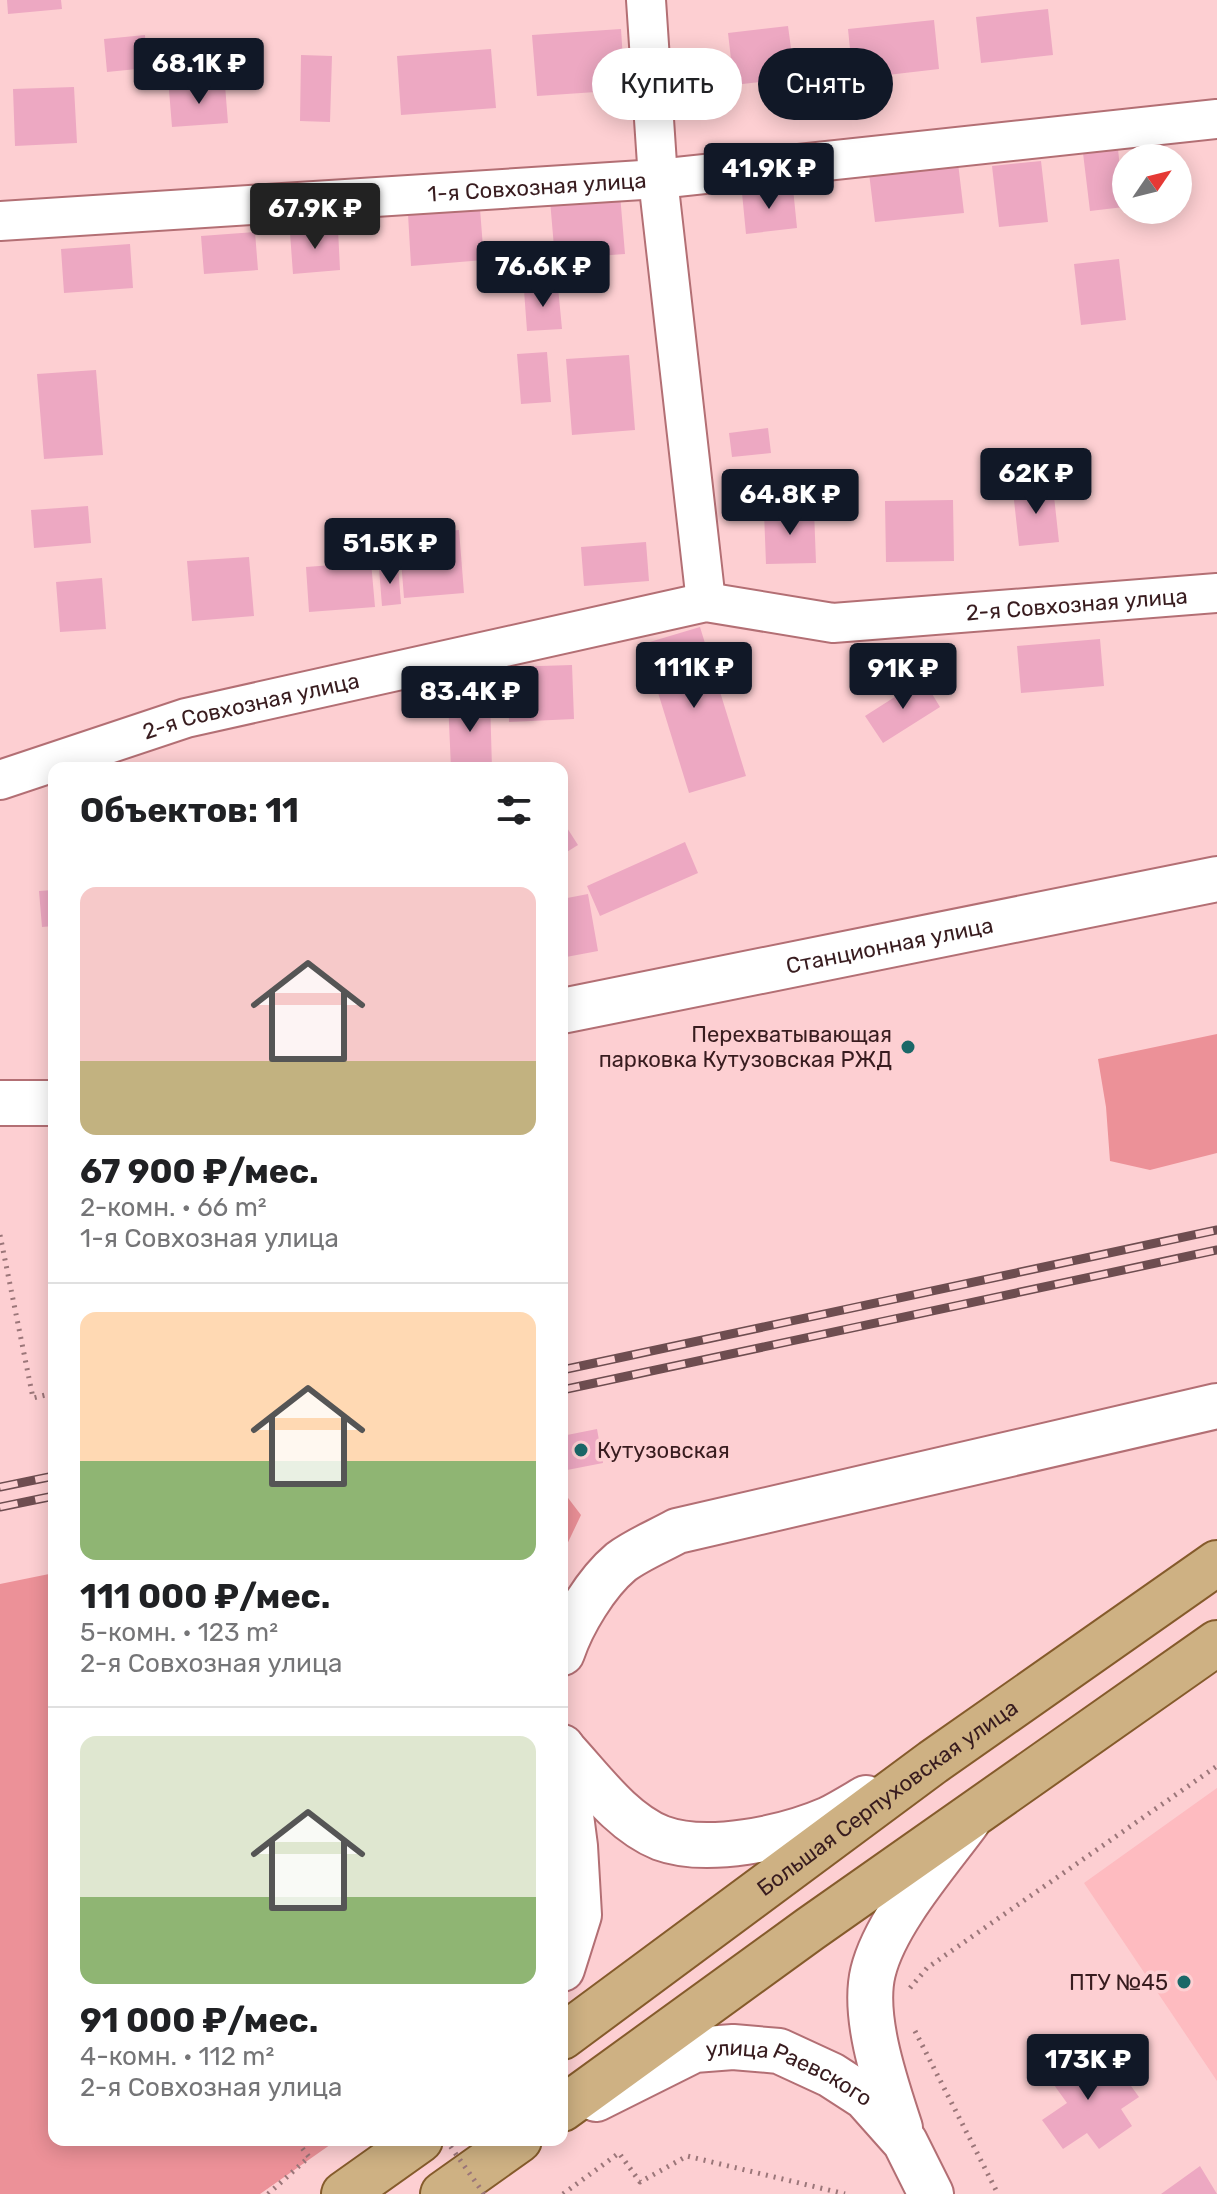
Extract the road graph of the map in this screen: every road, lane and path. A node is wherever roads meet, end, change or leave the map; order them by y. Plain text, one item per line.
1 (646, 0) edge
2 (1217, 119) edge
3 (658, 179) junction
4 (0, 221) edge
5 (1217, 593) edge
6 (706, 602) junction
7 (54, 762) edge
8 (48, 764) edge
9 (0, 780) edge
10 (1217, 879) edge
11 (568, 1010) edge
12 (0, 1103) edge
13 (48, 1103) edge
14 (0, 1235) edge
15 (48, 1394) edge
16 (1217, 1406) edge
17 (1217, 1563) edge
18 (568, 1634) edge
19 (1217, 1643) edge
20 (568, 1754) edge
21 (933, 1762) junction
22 (1217, 1766) edge
23 (568, 1793) edge
24 (973, 1814) junction
25 (568, 1950) edge
26 (906, 1993) dead end
27 (908, 2018) dead end
28 (568, 2033) edge
29 (568, 2105) edge
30 (568, 2114) edge
31 (905, 2142) junction
32 (301, 2146) edge
33 (412, 2146) edge
34 (450, 2146) edge
35 (511, 2146) edge
36 (268, 2194) edge
37 (344, 2194) edge
38 (443, 2194) edge
39 (484, 2194) edge
40 (563, 2194) edge
41 (845, 2194) edge
42 (931, 2194) edge
43 (998, 2194) edge

1 - 3 street
2 - 3 street, 1-я Совхозная улица
3 - 4 street, 1-я Совхозная улица
3 - 6 street
5 - 6 street, 2-я Совхозная улица
6 - 7 street, 2-я Совхозная улица
8 - 9 street, 2-я Совхозная улица
10 - 11 street, Станционная улица
12 - 13 street
14 - 15 path
16 - 18 street
17 - 21 main road, Большая Серпуховская улица
19 - 24 main road
20 - 21 street
21 - 28 main road, Большая Серпуховская улица
22 - 26 path
23 - 25 street
24 - 29 main road
24 - 31 street
27 - 43 path
30 - 31 street, улица Раевского
31 - 42 street, улица Раевского
32 - 36 path
33 - 37 main road
34 - 39 path, bridge
35 - 38 main road
40 - 41 path

